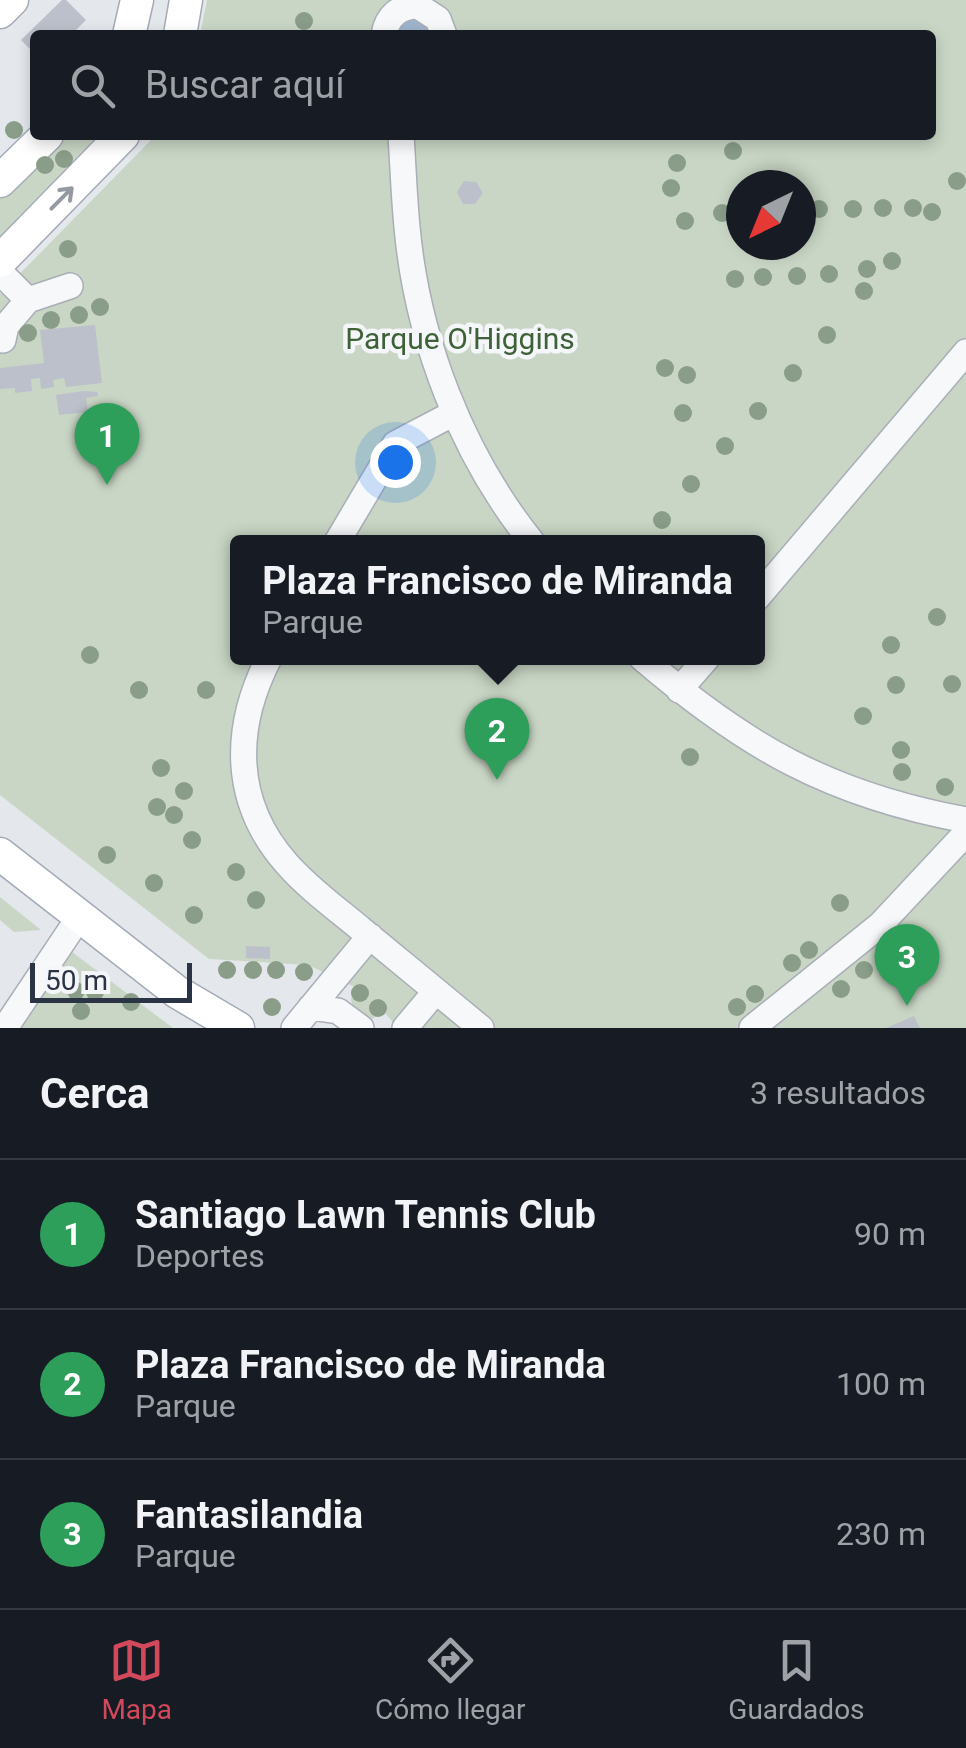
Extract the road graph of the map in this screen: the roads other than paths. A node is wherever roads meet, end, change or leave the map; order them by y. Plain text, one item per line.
1 (12, 0) edge
2 (137, 0) edge
3 (186, 0) edge
4 (419, 3) edge
5 (0, 12) edge
6 (129, 30) edge
7 (181, 30) edge
8 (385, 30) edge
9 (442, 30) edge
10 (42, 140) edge
11 (118, 140) edge
12 (401, 140) edge
13 (0, 181) edge
14 (0, 261) edge
15 (0, 272) edge
16 (70, 286) dead end
17 (28, 300) junction
18 (3, 340) dead end
19 (966, 352) edge
20 (454, 413) junction
21 (341, 535) edge
22 (527, 535) edge
23 (765, 589) edge
24 (266, 665) edge
25 (650, 665) edge
26 (701, 665) edge
27 (679, 690) junction
28 (966, 820) edge
29 (966, 832) edge
30 (0, 854) edge
31 (80, 916) junction
32 (370, 936) junction
33 (436, 991) junction
34 (177, 992) junction
35 (311, 1007) junction
36 (5, 1028) edge
37 (203, 1028) edge
38 (238, 1028) edge
39 (294, 1028) edge
40 (362, 1028) edge
41 (404, 1028) edge
42 (481, 1028) edge
43 (752, 1028) edge

1 - 5 main road
2 - 6 main road
3 - 7 main road
4 - 8 street
4 - 9 street
10 - 13 main road
14 -> 11 main road
12 - 20 street
15 - 17 street
16 - 17 street
17 - 18 street
19 - 23 street
20 - 21 street
20 - 22 street
24 - 32 street
25 - 27 street
26 - 27 street
27 - 28 street
29 - 43 street
30 - 31 main road
31 - 34 main road
31 - 36 street
32 - 33 street
32 - 35 street
33 - 41 street
33 - 42 street
34 - 37 main road
34 - 38 main road
35 - 39 street
35 - 40 street

